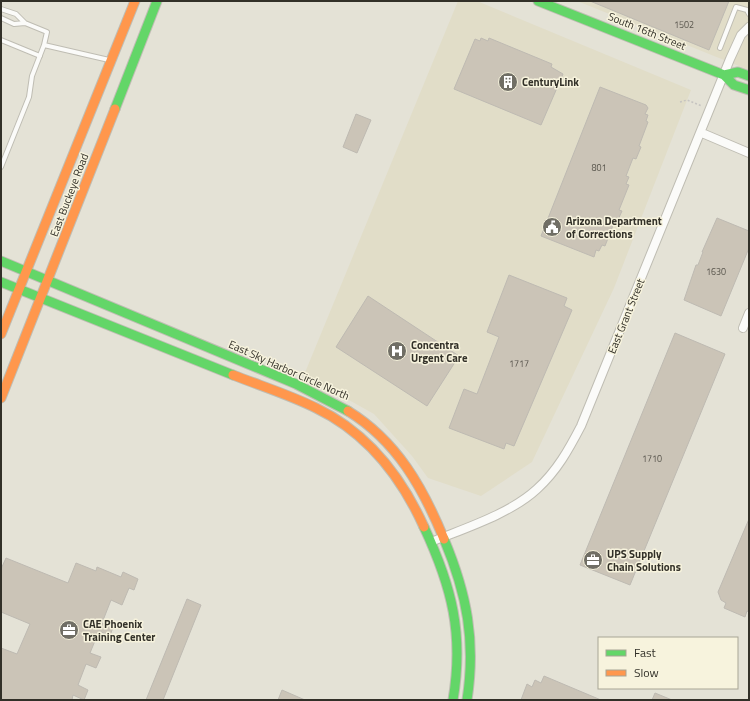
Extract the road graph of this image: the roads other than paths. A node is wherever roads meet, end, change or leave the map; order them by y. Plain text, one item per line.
1 (135, 1) edge
2 (157, 1) edge
3 (538, 1) edge
4 (1, 9) edge
5 (749, 14) edge
6 (1, 18) edge
7 (25, 23) junction
8 (749, 27) edge
9 (1, 40) edge
10 (44, 44) junction
11 (720, 48) dead end
12 (40, 56) junction
13 (120, 64) junction
14 (724, 75) junction
15 (749, 76) edge
16 (749, 90) edge
17 (702, 133) junction
18 (749, 153) edge
19 (1, 167) edge
20 (1, 261) edge
21 (26, 272) junction
22 (48, 280) junction
23 (1, 282) edge
24 (19, 289) junction
25 (41, 298) junction
26 (749, 313) edge
27 (746, 330) edge
28 (1, 334) edge
29 (1, 398) edge
30 (443, 537) junction
31 (431, 542) junction
32 (454, 604) junction
33 (472, 642) junction
34 (453, 700) edge
35 (467, 700) edge

1 - 13 street, East Buckeye Road
2 - 13 street, East Buckeye Road
3 - 14 street, South 16th Street
4 - 7 lane
5 - 11 lane
6 - 7 lane
7 - 10 lane
8 - 14 street, East Grant Street
9 - 12 lane
10 - 12 lane
10 - 13 lane
12 - 19 lane
13 - 21 street, East Buckeye Road
13 - 22 street, East Buckeye Road
14 - 15 street, South 16th Street
14 - 16 street, South 16th Street
14 - 17 street, East Grant Street
17 - 18 street
17 - 30 street, East Grant Street
20 - 21 street, East Sky Harbor Circle North
21 - 22 street, East Sky Harbor Circle North
21 - 24 street, East Buckeye Road
22 - 25 street, East Buckeye Road
22 - 30 street, East Sky Harbor Circle North
23 - 24 street
24 - 25 street
24 - 28 street, East Buckeye Road
25 - 29 street, East Buckeye Road
25 - 31 street
26 - 27 street
30 - 31 street, East Grant Street
30 - 33 street, East Sky Harbor Circle North
31 - 32 street
32 - 33 street
32 - 34 street
33 - 35 street, East Sky Harbor Circle North

